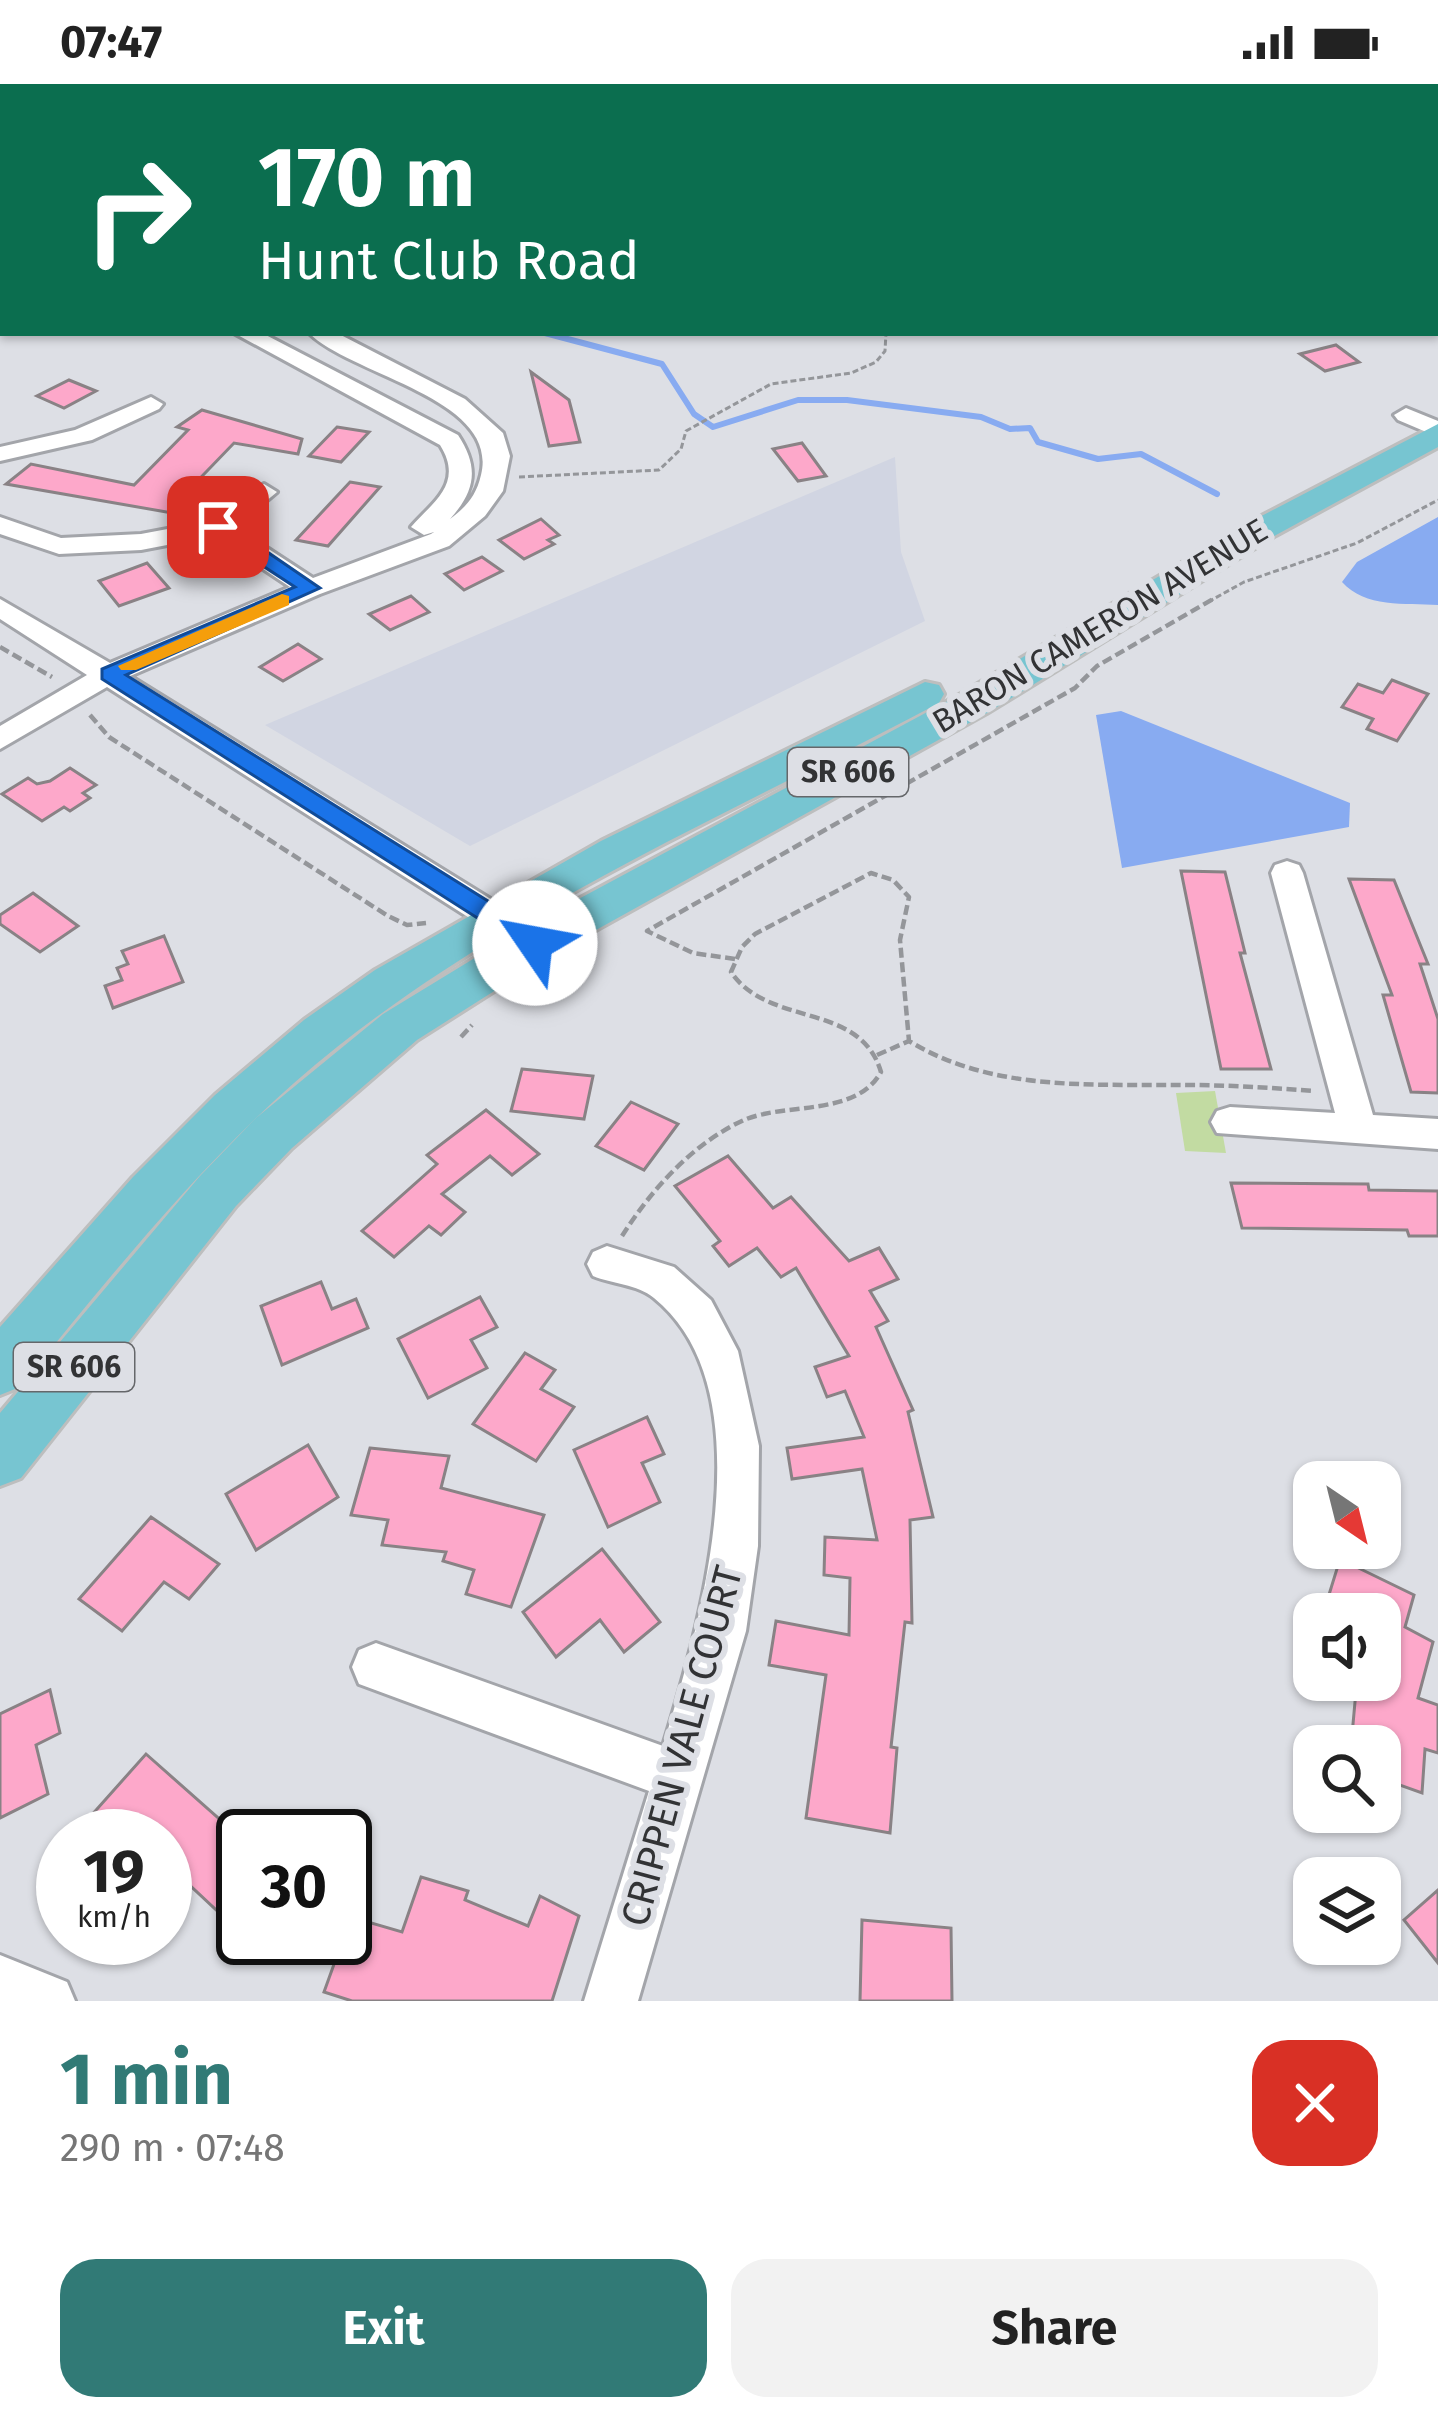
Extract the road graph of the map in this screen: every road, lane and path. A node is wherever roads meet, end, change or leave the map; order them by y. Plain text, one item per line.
1 (251, 336) edge
2 (326, 336) edge
3 (886, 336) edge
4 (424, 387) junction
5 (151, 404) dead end
6 (387, 404) junction
7 (1430, 420) edge
8 (0, 454) edge
9 (495, 478) junction
10 (264, 492) dead end
11 (1438, 500) edge
12 (0, 525) edge
13 (218, 527) junction
14 (310, 588) junction
15 (0, 607) edge
16 (0, 647) edge
17 (110, 674) junction
18 (80, 691) junction
19 (0, 739) edge
20 (1287, 873) dead end
21 (516, 930) junction
22 (452, 944) junction
23 (734, 959) junction
24 (473, 1024) dead end
25 (461, 1037) dead end
26 (909, 1042) junction
27 (878, 1055) junction
28 (1353, 1111) junction
29 (1230, 1122) dead end
30 (1438, 1134) edge
31 (607, 1264) joint
32 (0, 1369) edge
33 (0, 1457) edge
34 (376, 1667) dead end
35 (678, 1777) junction
36 (0, 1982) edge
37 (48, 2001) edge
38 (611, 2001) edge

1 - 6 street
2 - 4 street
3 - 9 path
4 - 6 street
4 - 9 street
5 - 8 street
6 - 14 street
7 - 21 main road, BARON CAMERON AVENUE / SR 606
9 - 14 street
10 - 13 street
11 - 23 path
12 - 13 street
13 - 14 street
14 - 17 street
15 - 17 street
16 - 18 path
17 - 18 street
17 - 21 street
18 - 19 street
18 - 22 path
20 - 28 street
21 - 22 main road, BARON CAMERON AVENUE / SR 606
21 - 33 main road, BARON CAMERON AVENUE / SR 606
22 - 32 main road, BARON CAMERON AVENUE / SR 606
23 - 26 path
23 - 27 path
24 - 25 path
26 - 27 path
26 - 28 path
27 - 31 path
28 - 29 street
28 - 30 street
31 - 35 street, CRIPPEN VALE COURT
34 - 35 street
35 - 38 street, CRIPPEN VALE COURT
36 - 37 street

